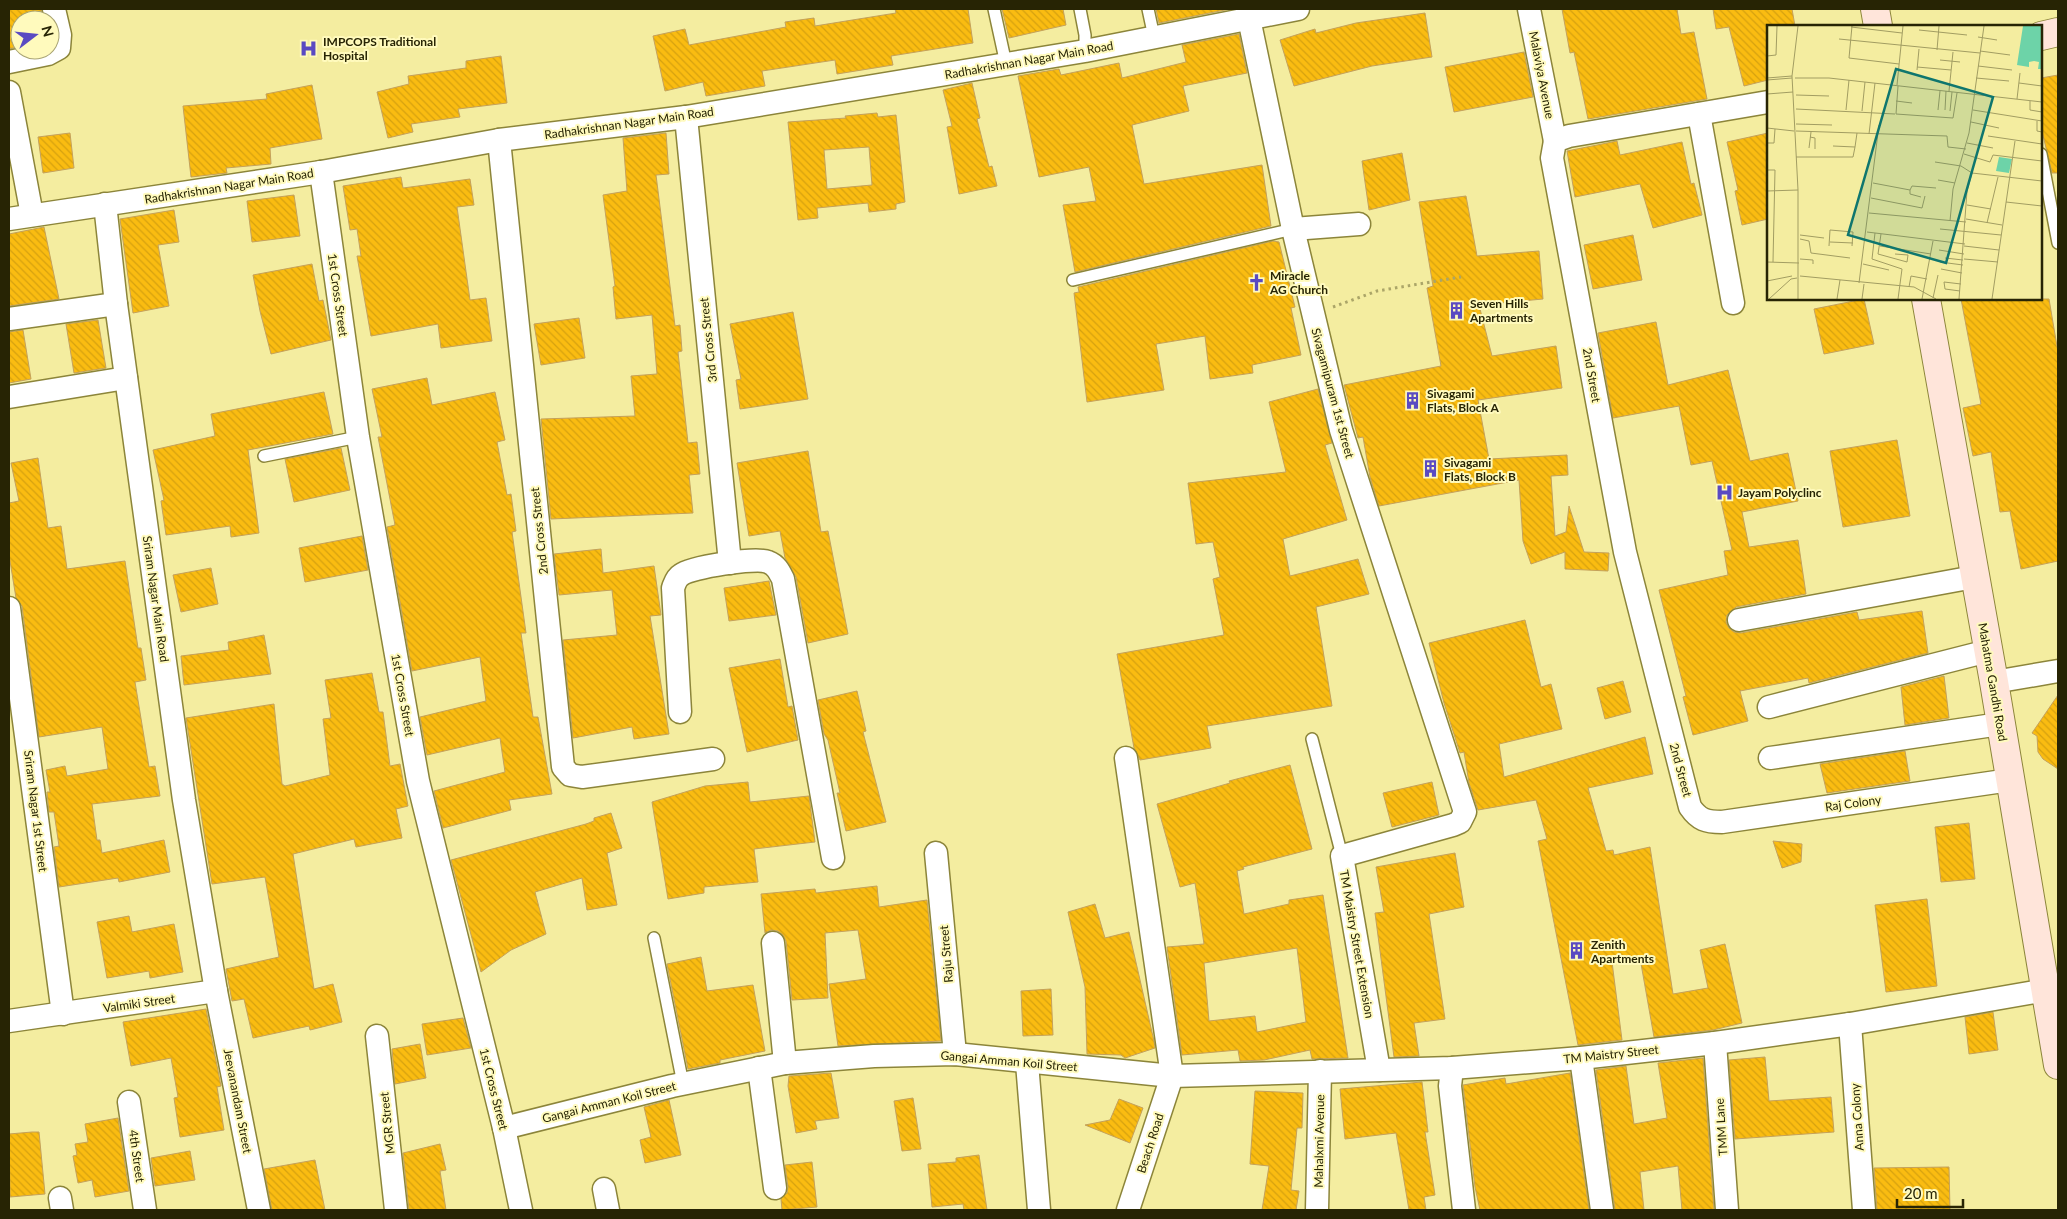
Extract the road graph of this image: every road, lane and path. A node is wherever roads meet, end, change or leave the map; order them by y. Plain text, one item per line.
1 (54, 9) edge
2 (994, 9) edge
3 (1080, 9) edge
4 (1148, 9) edge
5 (1298, 9) edge
6 (1529, 9) edge
7 (1875, 9) edge
8 (1247, 13) edge
9 (1878, 25) edge
10 (2058, 32) edge
11 (2042, 36) edge
12 (1154, 37) junction
13 (1085, 51) junction
14 (9, 62) edge
15 (1006, 64) junction
16 (9, 92) edge
17 (1767, 102) edge
18 (1699, 114) junction
19 (686, 117) junction
20 (499, 140) junction
21 (1555, 141) junction
22 (2042, 159) edge
23 (321, 172) junction
24 (106, 204) junction
25 (32, 215) junction
26 (9, 219) edge
27 (1359, 224) dead end
28 (1293, 229) junction
29 (2058, 243) edge
30 (1461, 277) dead end
31 (1073, 280) dead end
32 (1926, 300) edge
33 (1733, 303) dead end
34 (116, 304) junction
35 (1313, 314) junction
36 (9, 319) edge
37 (126, 378) junction
38 (9, 397) edge
39 (358, 436) junction
40 (264, 456) dead end
41 (730, 563) junction
42 (1974, 577) junction
43 (9, 608) edge
44 (1738, 620) dead end
45 (1988, 651) junction
46 (2058, 671) edge
47 (1994, 682) junction
48 (1769, 707) dead end
49 (680, 712) dead end
50 (2000, 724) junction
51 (1312, 739) dead end
52 (1126, 758) dead end
53 (1770, 758) dead end
54 (713, 759) dead end
55 (2010, 780) junction
56 (1697, 817) joint
57 (1464, 818) joint
58 (936, 853) dead end
59 (1342, 856) junction
60 (833, 858) dead end
61 (654, 938) dead end
62 (773, 943) dead end
63 (2052, 989) edge
64 (216, 992) junction
65 (63, 1014) junction
66 (9, 1021) edge
67 (1850, 1024) junction
68 (377, 1036) dead end
69 (1715, 1043) junction
70 (955, 1054) junction
71 (1581, 1058) junction
72 (1027, 1062) junction
73 (785, 1063) junction
74 (2058, 1065) edge
75 (759, 1068) junction
76 (1452, 1068) junction
77 (1379, 1070) junction
78 (1320, 1071) junction
79 (1172, 1076) junction
80 (683, 1084) junction
81 (129, 1102) dead end
82 (504, 1128) junction
83 (774, 1188) dead end
84 (145, 1210) edge
85 (259, 1210) edge
86 (396, 1210) edge
87 (521, 1210) edge
88 (1039, 1210) edge
89 (1128, 1210) edge
90 (1318, 1210) edge
91 (1464, 1210) edge
92 (1602, 1210) edge
93 (1727, 1210) edge
94 (1864, 1210) edge

1 - 14 street
2 - 15 lane
3 - 13 lane
4 - 12 lane
5 - 8 street, Radhakrishnan Nagar Main Road
6 - 21 street, Malaviya Avenue
7 - 9 main road
8 - 12 street, Radhakrishnan Nagar Main Road
8 - 28 street, Sivagamipuram 1st Street
10 - 11 main road
12 - 13 street, Radhakrishnan Nagar Main Road
13 - 15 street, Radhakrishnan Nagar Main Road
15 - 19 street, Radhakrishnan Nagar Main Road
16 - 25 street
17 - 18 street
18 - 21 street
18 - 33 street
19 - 20 street, Radhakrishnan Nagar Main Road
19 - 41 street, 3rd Cross Street
20 - 23 street, Radhakrishnan Nagar Main Road
20 - 54 street, 2nd Cross Street
21 - 56 street, 2nd Street
22 - 29 lane
23 - 24 street, Radhakrishnan Nagar Main Road
23 - 39 street, 1st Cross Street
24 - 25 street, Radhakrishnan Nagar Main Road
24 - 34 street, Sriram Nagar Main Road
25 - 26 street, Radhakrishnan Nagar Main Road
27 - 28 street
28 - 31 lane
28 - 35 street, Sivagamipuram 1st Street
30 - 35 path
32 - 42 main road, Mahatma Gandhi Road
34 - 36 street
34 - 37 street, Sriram Nagar Main Road
35 - 57 street, Sivagamipuram 1st Street
37 - 38 street
37 - 64 street, Sriram Nagar Main Road
39 - 40 lane
39 - 82 street, 1st Cross Street
41 - 49 street
41 - 60 street
42 - 44 street
42 - 45 main road, Mahatma Gandhi Road
43 - 65 street, Sriram Nagar 1st Street
45 - 47 main road, Mahatma Gandhi Road
45 - 48 street
46 - 47 street
47 - 50 main road, Mahatma Gandhi Road
50 - 53 street
50 - 55 main road, Mahatma Gandhi Road
51 - 59 lane
52 - 79 street
55 - 56 street, Raj Colony
55 - 63 main road, Mahatma Gandhi Road
57 - 59 street, TM Maistry Street Extension
58 - 70 street, Raju Street
59 - 77 street, TM Maistry Street Extension
61 - 80 lane
62 - 73 street
63 - 67 street, TM Maistry Street
63 - 74 main road, Mahatma Gandhi Road
64 - 65 street, Valmiki Street
64 - 85 street, Jeevanandam Street
65 - 66 street, Valmiki Street
67 - 69 street, TM Maistry Street
67 - 94 street, Anna Colony
68 - 86 street, MGR Street
69 - 71 street, TM Maistry Street
69 - 93 street, TMM Lane
70 - 72 street, Gangai Amman Koil Street
70 - 73 street, Gangai Amman Koil Street
71 - 76 street, TM Maistry Street
71 - 92 street
72 - 79 street, Gangai Amman Koil Street
72 - 88 street
73 - 75 street, Gangai Amman Koil Street
75 - 80 street, Gangai Amman Koil Street
75 - 83 street
76 - 77 street, TM Maistry Street
76 - 91 street
77 - 78 street, TM Maistry Street
78 - 79 street, TM Maistry Street
78 - 90 street, Mahalxmi Avenue
79 - 89 street, Beach Road
80 - 82 street, Gangai Amman Koil Street
81 - 84 street, 4th Street
82 - 87 street, 1st Cross Street

